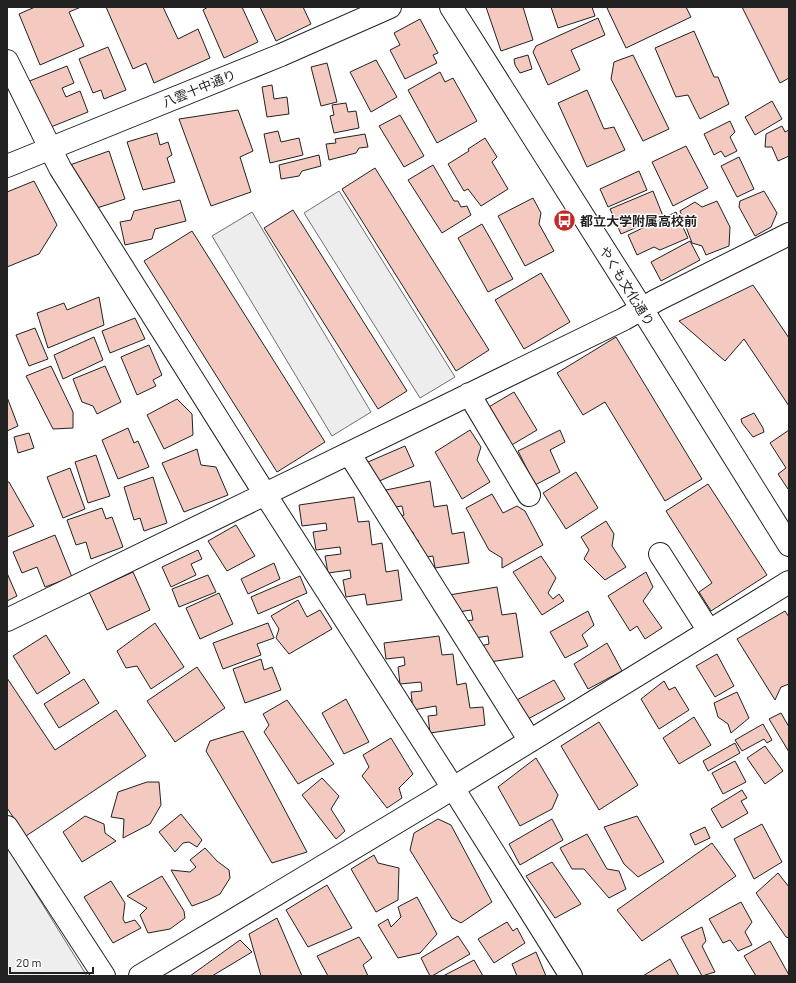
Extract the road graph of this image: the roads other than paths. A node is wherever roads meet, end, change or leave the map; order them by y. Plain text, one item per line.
1 (390, 7) edge
2 (451, 7) edge
3 (7, 61) edge
4 (51, 148) junction
5 (7, 166) edge
6 (789, 234) edge
7 (642, 309) junction
8 (469, 394) junction
9 (349, 453) junction
10 (265, 494) junction
11 (529, 495) dead end
12 (789, 545) edge
13 (660, 554) dead end
14 (789, 582) edge
15 (7, 620) edge
16 (709, 631) junction
17 (530, 742) junction
18 (453, 788) junction
19 (7, 827) edge
20 (104, 976) edge
21 (140, 976) edge
22 (571, 976) edge

1 - 4 street, 八雲十中通り
2 - 7 street, やくも文化通り
3 - 4 street
4 - 5 street, 八雲十中通り
4 - 10 street
6 - 7 street
7 - 8 street
7 - 12 street, やくも文化通り
8 - 9 street
8 - 11 street
9 - 10 street
9 - 17 street
10 - 15 street
10 - 18 street
13 - 16 street
14 - 16 street
16 - 17 street
17 - 18 street
18 - 21 street
18 - 22 street
19 - 20 street

